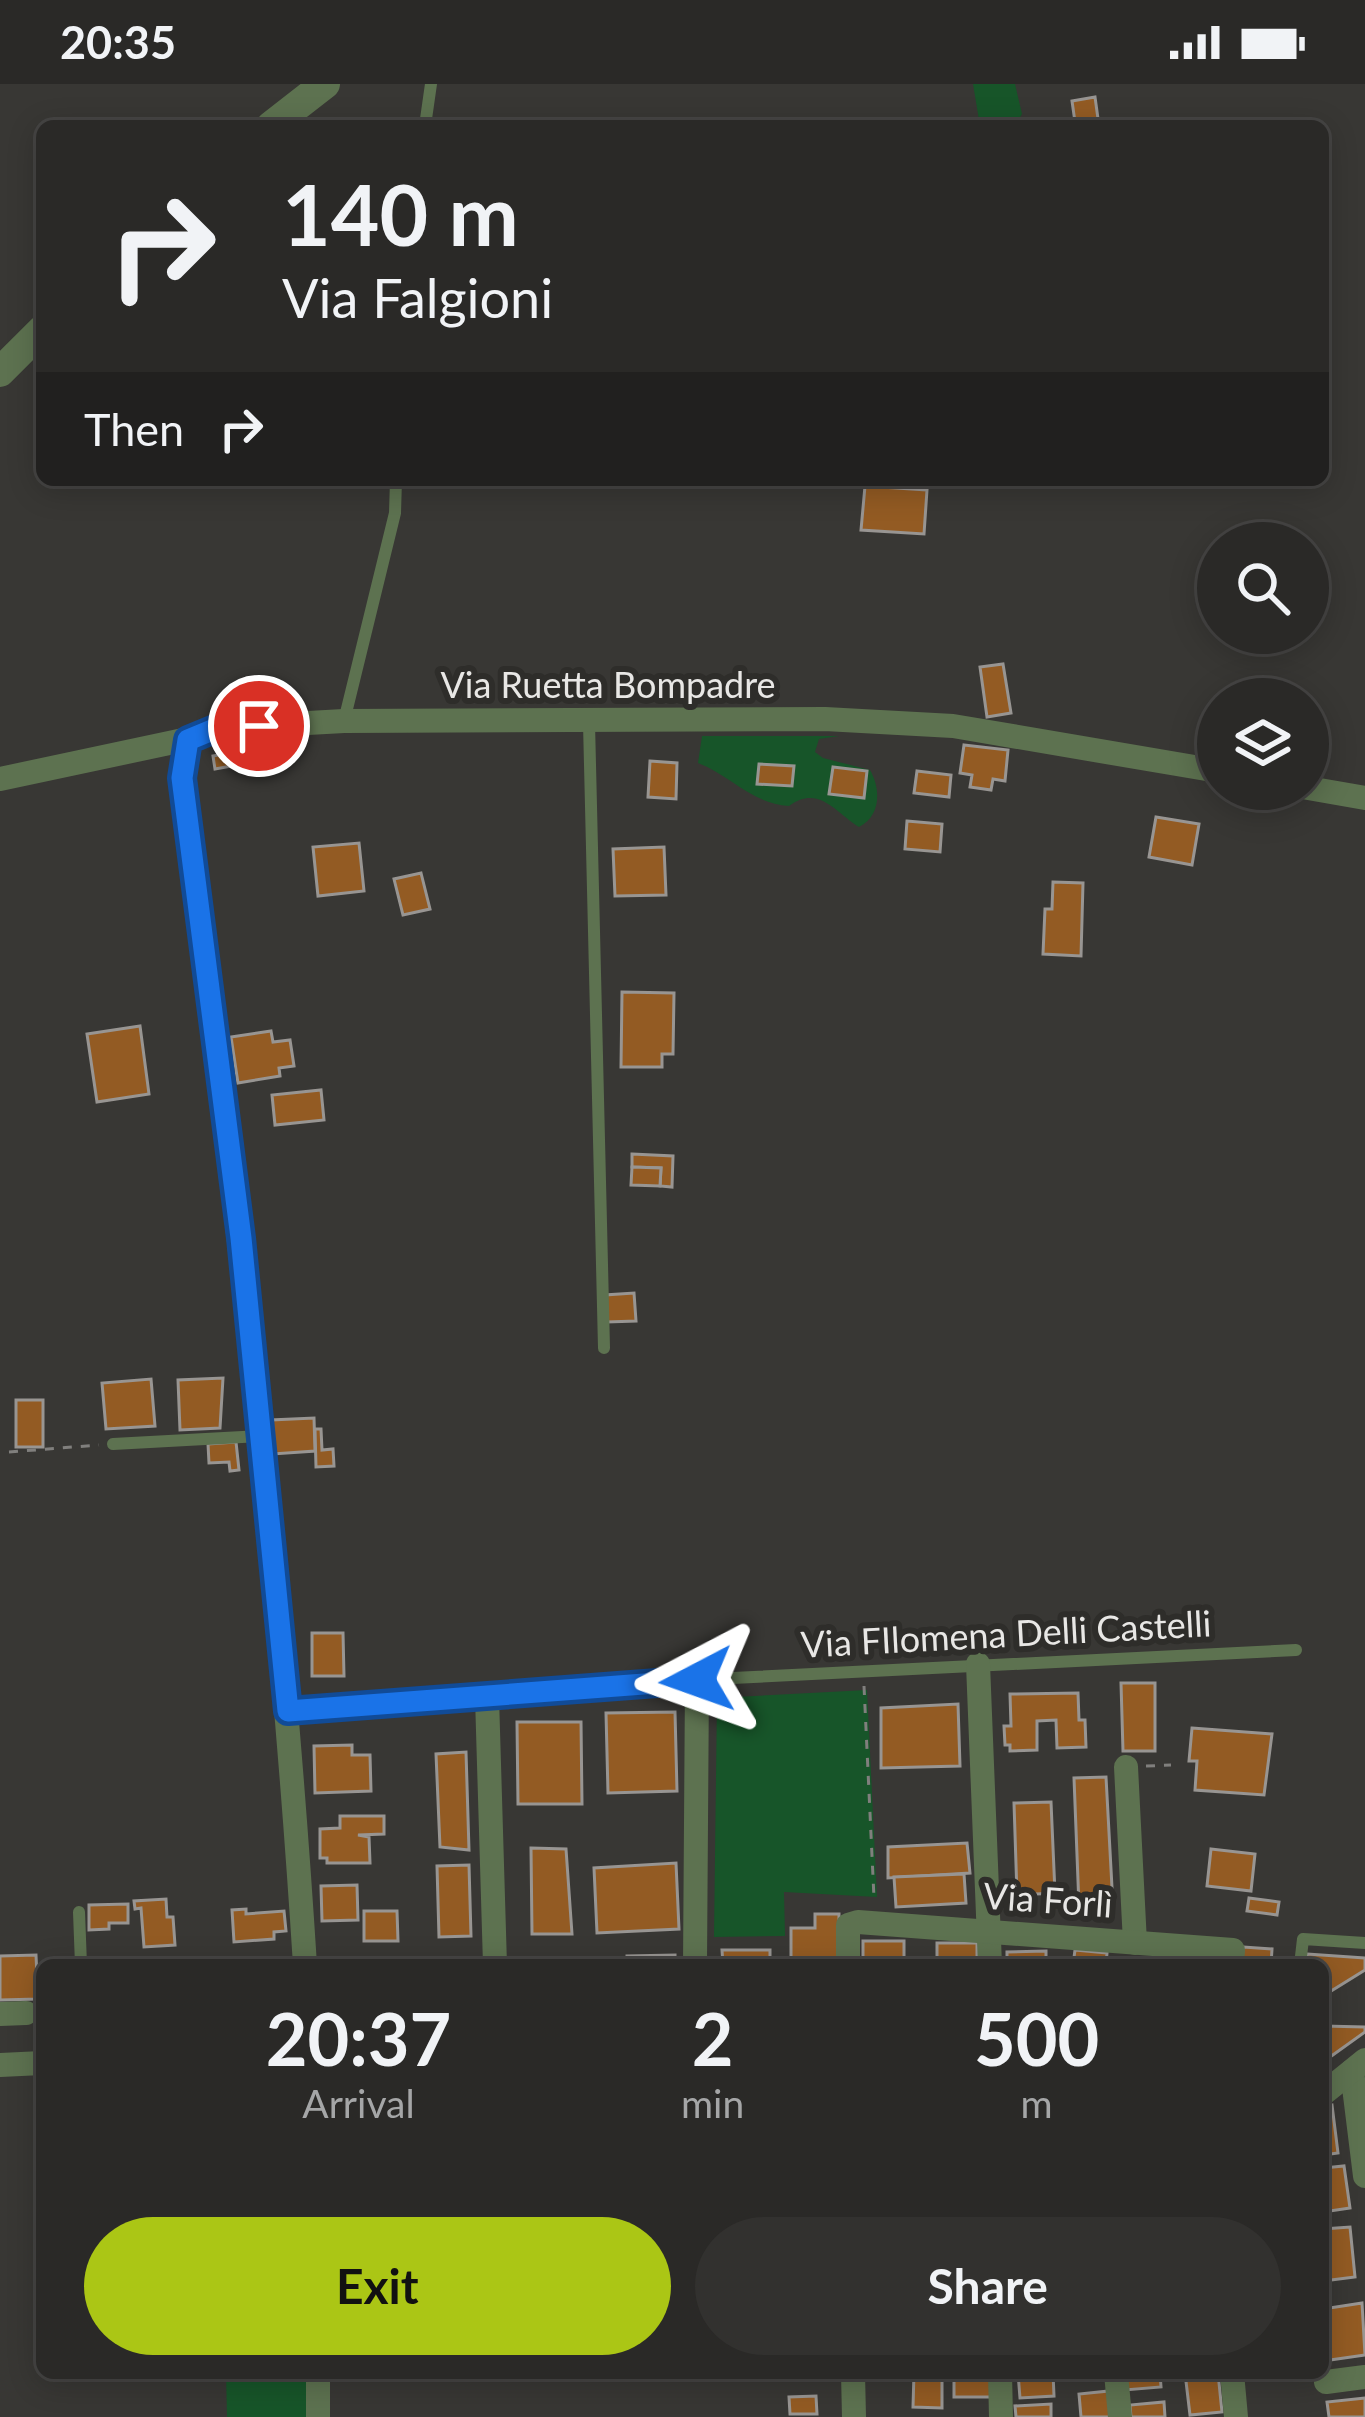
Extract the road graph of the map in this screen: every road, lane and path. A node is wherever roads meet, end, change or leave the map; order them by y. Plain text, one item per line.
1 (325, 84) edge
2 (430, 84) edge
3 (279, 120) edge
4 (426, 120) edge
5 (36, 336) edge
6 (0, 372) edge
7 (396, 486) edge
8 (344, 721) junction
9 (589, 723) junction
10 (188, 740) junction
11 (1197, 767) edge
12 (0, 779) edge
13 (1329, 792) edge
14 (1365, 798) edge
15 (604, 1348) dead end
16 (260, 1436) junction
17 (113, 1444) joint
18 (9, 1452) dead end
19 (1296, 1650) dead end
20 (978, 1664) junction
21 (864, 1670) junction
22 (697, 1680) junction
23 (487, 1697) junction
24 (288, 1711) junction
25 (1126, 1768) dead end
26 (79, 1912) dead end
27 (874, 1924) junction
28 (989, 1931) junction
29 (1365, 1943) edge
30 (1123, 1950) edge
31 (81, 1959) edge
32 (305, 1959) edge
33 (495, 1959) edge
34 (695, 1959) edge
35 (848, 1959) edge
36 (990, 1959) edge
37 (1232, 1959) edge
38 (1301, 1959) edge
39 (36, 2063) edge
40 (0, 2065) edge
41 (1359, 2065) edge
42 (1329, 2089) edge
43 (1365, 2176) edge
44 (1365, 2377) edge
45 (319, 2379) edge
46 (853, 2379) edge
47 (1000, 2379) edge
48 (1117, 2379) edge
49 (1233, 2379) edge
50 (1326, 2382) dead end
51 (318, 2417) edge
52 (854, 2417) edge
53 (1001, 2417) edge
54 (1120, 2417) edge
55 (1236, 2417) edge

1 - 3 street
2 - 4 lane
5 - 6 street
7 - 8 lane
8 - 9 street, Via Ruetta Bompadre
8 - 10 street, Via Ruetta Bompadre
9 - 11 street, Via Ruetta Bompadre
9 - 15 lane
10 - 12 street, Via Ruetta Bompadre
10 - 16 street
13 - 14 street
16 - 17 lane
16 - 24 street
17 - 18 path
19 - 20 lane, Via FIlomena Delli Castelli
20 - 21 lane, Via FIlomena Delli Castelli
20 - 28 street
21 - 22 lane, Via FIlomena Delli Castelli
21 - 27 path
22 - 23 lane, Via FIlomena Delli Castelli
22 - 34 street
23 - 24 lane, Via FIlomena Delli Castelli
23 - 33 street
24 - 32 street
25 - 30 street
26 - 31 lane
27 - 28 street, Via Forlì
27 - 35 street, Via Forlì
28 - 30 street, Via Forlì
28 - 36 street
29 - 38 lane
30 - 37 street, Via Forlì
39 - 40 street
41 - 42 street
41 - 43 street
44 - 50 street
45 - 51 street
46 - 52 street
47 - 53 street
48 - 54 street
49 - 55 street

